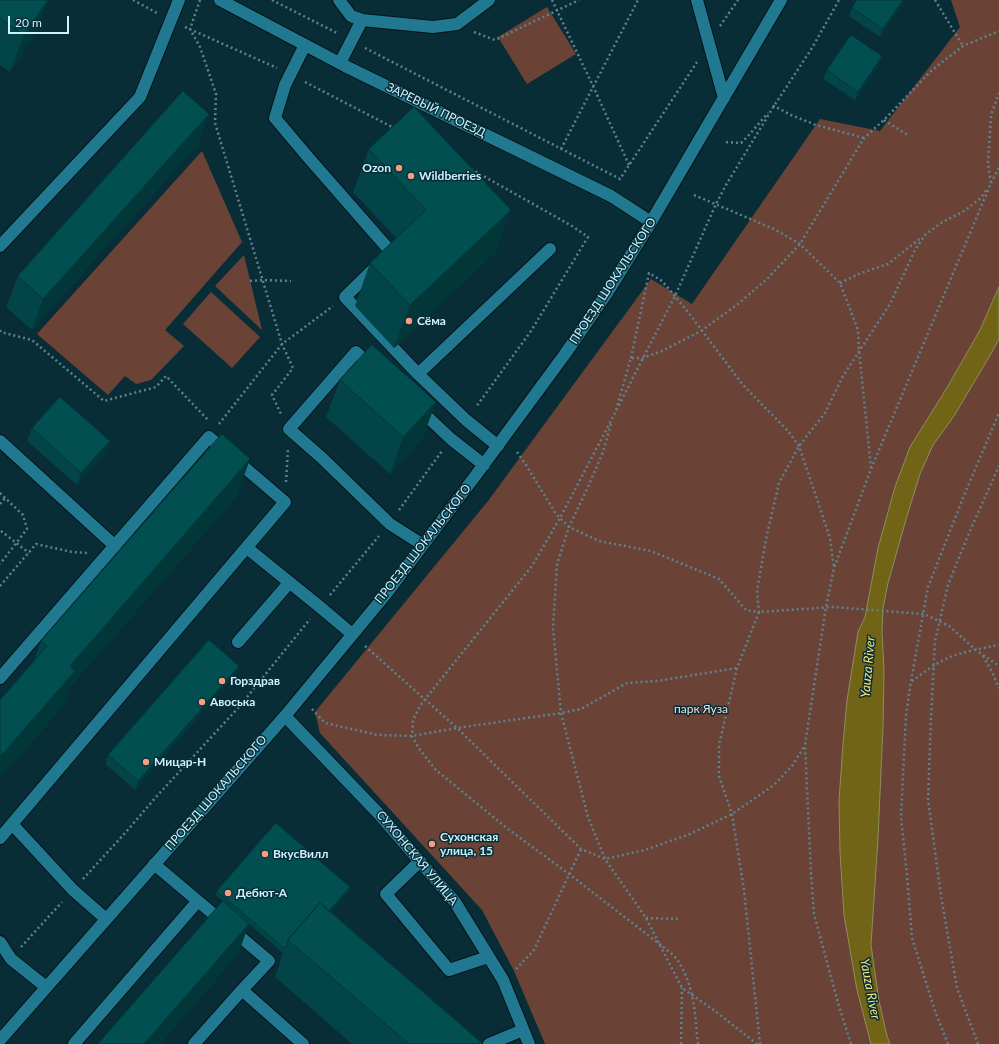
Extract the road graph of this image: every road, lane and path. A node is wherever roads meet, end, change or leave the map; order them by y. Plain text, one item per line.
1 (179, 0) edge
2 (200, 0) edge
3 (220, 0) edge
4 (272, 0) edge
5 (339, 0) edge
6 (489, 0) edge
7 (552, 0) edge
8 (579, 0) edge
9 (638, 0) edge
10 (697, 0) edge
11 (738, 0) edge
12 (781, 0) edge
13 (839, 0) edge
14 (935, 0) edge
15 (557, 10) junction
16 (362, 20) junction
17 (457, 24) junction
18 (999, 31) edge
19 (351, 41) junction
20 (709, 44) junction
21 (305, 45) junction
22 (963, 46) junction
23 (340, 63) junction
24 (593, 86) junction
25 (999, 93) edge
26 (724, 98) junction
27 (774, 106) junction
28 (884, 120) junction
29 (908, 136) dead end
30 (864, 138) junction
31 (726, 142) dead end
32 (561, 148) junction
33 (629, 165) junction
34 (999, 168) edge
35 (991, 183) junction
36 (694, 195) dead end
37 (716, 204) junction
38 (651, 222) junction
39 (925, 235) junction
40 (800, 244) junction
41 (0, 246) edge
42 (550, 249) dead end
43 (263, 280) junction
44 (250, 281) dead end
45 (291, 281) dead end
46 (840, 283) junction
47 (674, 296) junction
48 (345, 297) junction
49 (0, 330) edge
50 (701, 331) junction
51 (282, 344) junction
52 (859, 350) junction
53 (631, 358) junction
54 (644, 358) junction
55 (418, 374) junction
56 (384, 378) edge
57 (412, 403) edge
58 (999, 413) edge
59 (613, 417) junction
60 (289, 429) junction
61 (212, 432) junction
62 (0, 440) edge
63 (498, 446) junction
64 (799, 446) junction
65 (517, 452) dead end
66 (484, 465) junction
67 (999, 466) edge
68 (872, 469) junction
69 (0, 493) edge
70 (5, 498) junction
71 (285, 502) junction
72 (0, 504) edge
73 (560, 518) junction
74 (569, 527) junction
75 (1, 531) dead end
76 (16, 542) junction
77 (423, 544) junction
78 (247, 548) junction
79 (111, 550) junction
80 (28, 553) junction
81 (0, 564) edge
82 (834, 568) junction
83 (1, 582) edge
84 (289, 583) junction
85 (0, 586) edge
86 (826, 608) junction
87 (759, 612) junction
88 (924, 614) junction
89 (940, 621) junction
90 (352, 634) junction
91 (238, 642) dead end
92 (999, 645) edge
93 (364, 646) dead end
94 (976, 650) junction
95 (982, 654) junction
96 (934, 665) junction
97 (999, 666) edge
98 (737, 668) junction
99 (0, 678) edge
100 (911, 681) junction
101 (999, 688) edge
102 (425, 700) junction
103 (312, 710) dead end
104 (561, 714) junction
105 (284, 716) junction
106 (457, 728) junction
107 (412, 736) junction
108 (805, 745) junction
109 (732, 814) junction
110 (12, 824) junction
111 (0, 838) edge
112 (581, 849) junction
113 (605, 859) junction
114 (420, 861) junction
115 (154, 864) junction
116 (569, 874) junction
117 (197, 902) junction
118 (646, 918) junction
119 (106, 919) junction
120 (681, 919) dead end
121 (0, 942) edge
122 (658, 942) junction
123 (488, 957) junction
124 (514, 970) dead end
125 (46, 987) junction
126 (682, 988) junction
127 (242, 990) junction
128 (692, 995) junction
129 (523, 1030) junction
130 (0, 1040) edge
131 (74, 1044) edge
132 (194, 1044) edge
133 (303, 1044) edge
134 (489, 1044) edge
135 (529, 1044) edge
136 (681, 1044) edge
137 (698, 1044) edge
138 (757, 1044) edge
139 (760, 1044) edge
140 (851, 1044) edge
141 (948, 1044) edge
142 (978, 1044) edge

1 - 41 street
2 - 43 path
3 - 21 street, ЗАРЕВЫЙ ПРОЕЗД
4 - 19 path
5 - 16 street
6 - 17 street
7 - 15 path
8 - 15 path
9 - 24 path
10 - 20 street
11 - 20 path
12 - 26 street, ПРОЕЗД ШОКАЛЬСКОГО
13 - 27 path
14 - 22 path
15 - 17 path
15 - 24 path
16 - 17 street
16 - 19 street
18 - 22 path
19 - 23 street
19 - 32 path
20 - 26 street
20 - 33 path
21 - 23 street, ЗАРЕВЫЙ ПРОЕЗД
21 - 48 street
22 - 28 path
23 - 38 street, ЗАРЕВЫЙ ПРОЕЗД
24 - 32 path
24 - 33 path
25 - 35 path
26 - 38 street, ПРОЕЗД ШОКАЛЬСКОГО
27 - 30 path
27 - 31 path
27 - 37 path
28 - 29 path
28 - 30 path
30 - 40 path
32 - 33 path
34 - 35 path
35 - 39 path
35 - 68 path
36 - 37 path
37 - 40 path
37 - 47 path
38 - 63 street, ПРОЕЗД ШОКАЛЬСКОГО
39 - 46 path
39 - 52 path
40 - 46 path
40 - 50 path
42 - 55 street
43 - 44 path
43 - 45 path
43 - 51 path
46 - 52 path
47 - 50 path
47 - 53 path
47 - 54 path
48 - 51 path
48 - 55 street
49 - 61 path
50 - 54 path
50 - 64 path
51 - 60 path
51 - 61 path
52 - 64 path
52 - 68 path
53 - 54 path
53 - 59 path
54 - 59 path
55 - 63 street
56 - 60 street
57 - 66 street
58 - 88 path
59 - 73 path
59 - 74 path
60 - 71 path
60 - 77 street
61 - 71 street
61 - 79 street
62 - 79 street
63 - 66 street, ПРОЕЗД ШОКАЛЬСКОГО
64 - 82 path
64 - 87 path
65 - 73 path
66 - 77 street, ПРОЕЗД ШОКАЛЬСКОГО
67 - 89 path
68 - 82 path
69 - 70 path
70 - 72 path
70 - 76 path
71 - 78 street
73 - 74 path
73 - 102 path
74 - 87 path
74 - 104 path
75 - 76 path
76 - 80 path
76 - 81 path
77 - 90 street, ПРОЕЗД ШОКАЛЬСКОГО
78 - 84 street
78 - 110 street
79 - 80 path
79 - 99 street
80 - 83 path
82 - 86 path
83 - 85 path
84 - 90 street
84 - 91 street
86 - 87 path
86 - 88 path
86 - 108 path
87 - 98 path
88 - 89 path
88 - 100 path
89 - 94 path
89 - 96 path
90 - 105 street, ПРОЕЗД ШОКАЛЬСКОГО
92 - 94 path
93 - 102 path
94 - 95 path
94 - 96 path
95 - 97 path
95 - 101 path
96 - 100 path
96 - 142 path
98 - 104 path
98 - 109 path
100 - 141 path
102 - 106 path
102 - 107 path
103 - 107 path
104 - 106 path
104 - 113 path
105 - 114 street, СУХОНСКАЯ УЛИЦА
105 - 115 street, ПРОЕЗД ШОКАЛЬСКОГО
106 - 107 path
106 - 112 path
107 - 116 path
108 - 109 path
108 - 140 path
109 - 113 path
109 - 139 path
110 - 111 street
110 - 119 street
112 - 113 path
112 - 116 path
113 - 118 path
114 - 123 street, СУХОНСКАЯ УЛИЦА
114 - 123 street
115 - 117 street
115 - 119 street, ПРОЕЗД ШОКАЛЬСКОГО
116 - 122 path
116 - 124 path
117 - 127 street
117 - 131 street
118 - 120 path
118 - 122 path
119 - 125 street, ПРОЕЗД ШОКАЛЬСКОГО
121 - 125 street
122 - 126 path
122 - 128 path
123 - 129 street, СУХОНСКАЯ УЛИЦА
125 - 130 street, ПРОЕЗД ШОКАЛЬСКОГО
126 - 128 path
126 - 136 path
127 - 132 street
127 - 133 street
128 - 137 path
128 - 138 path
129 - 134 street
129 - 135 street, СУХОНСКАЯ УЛИЦА

